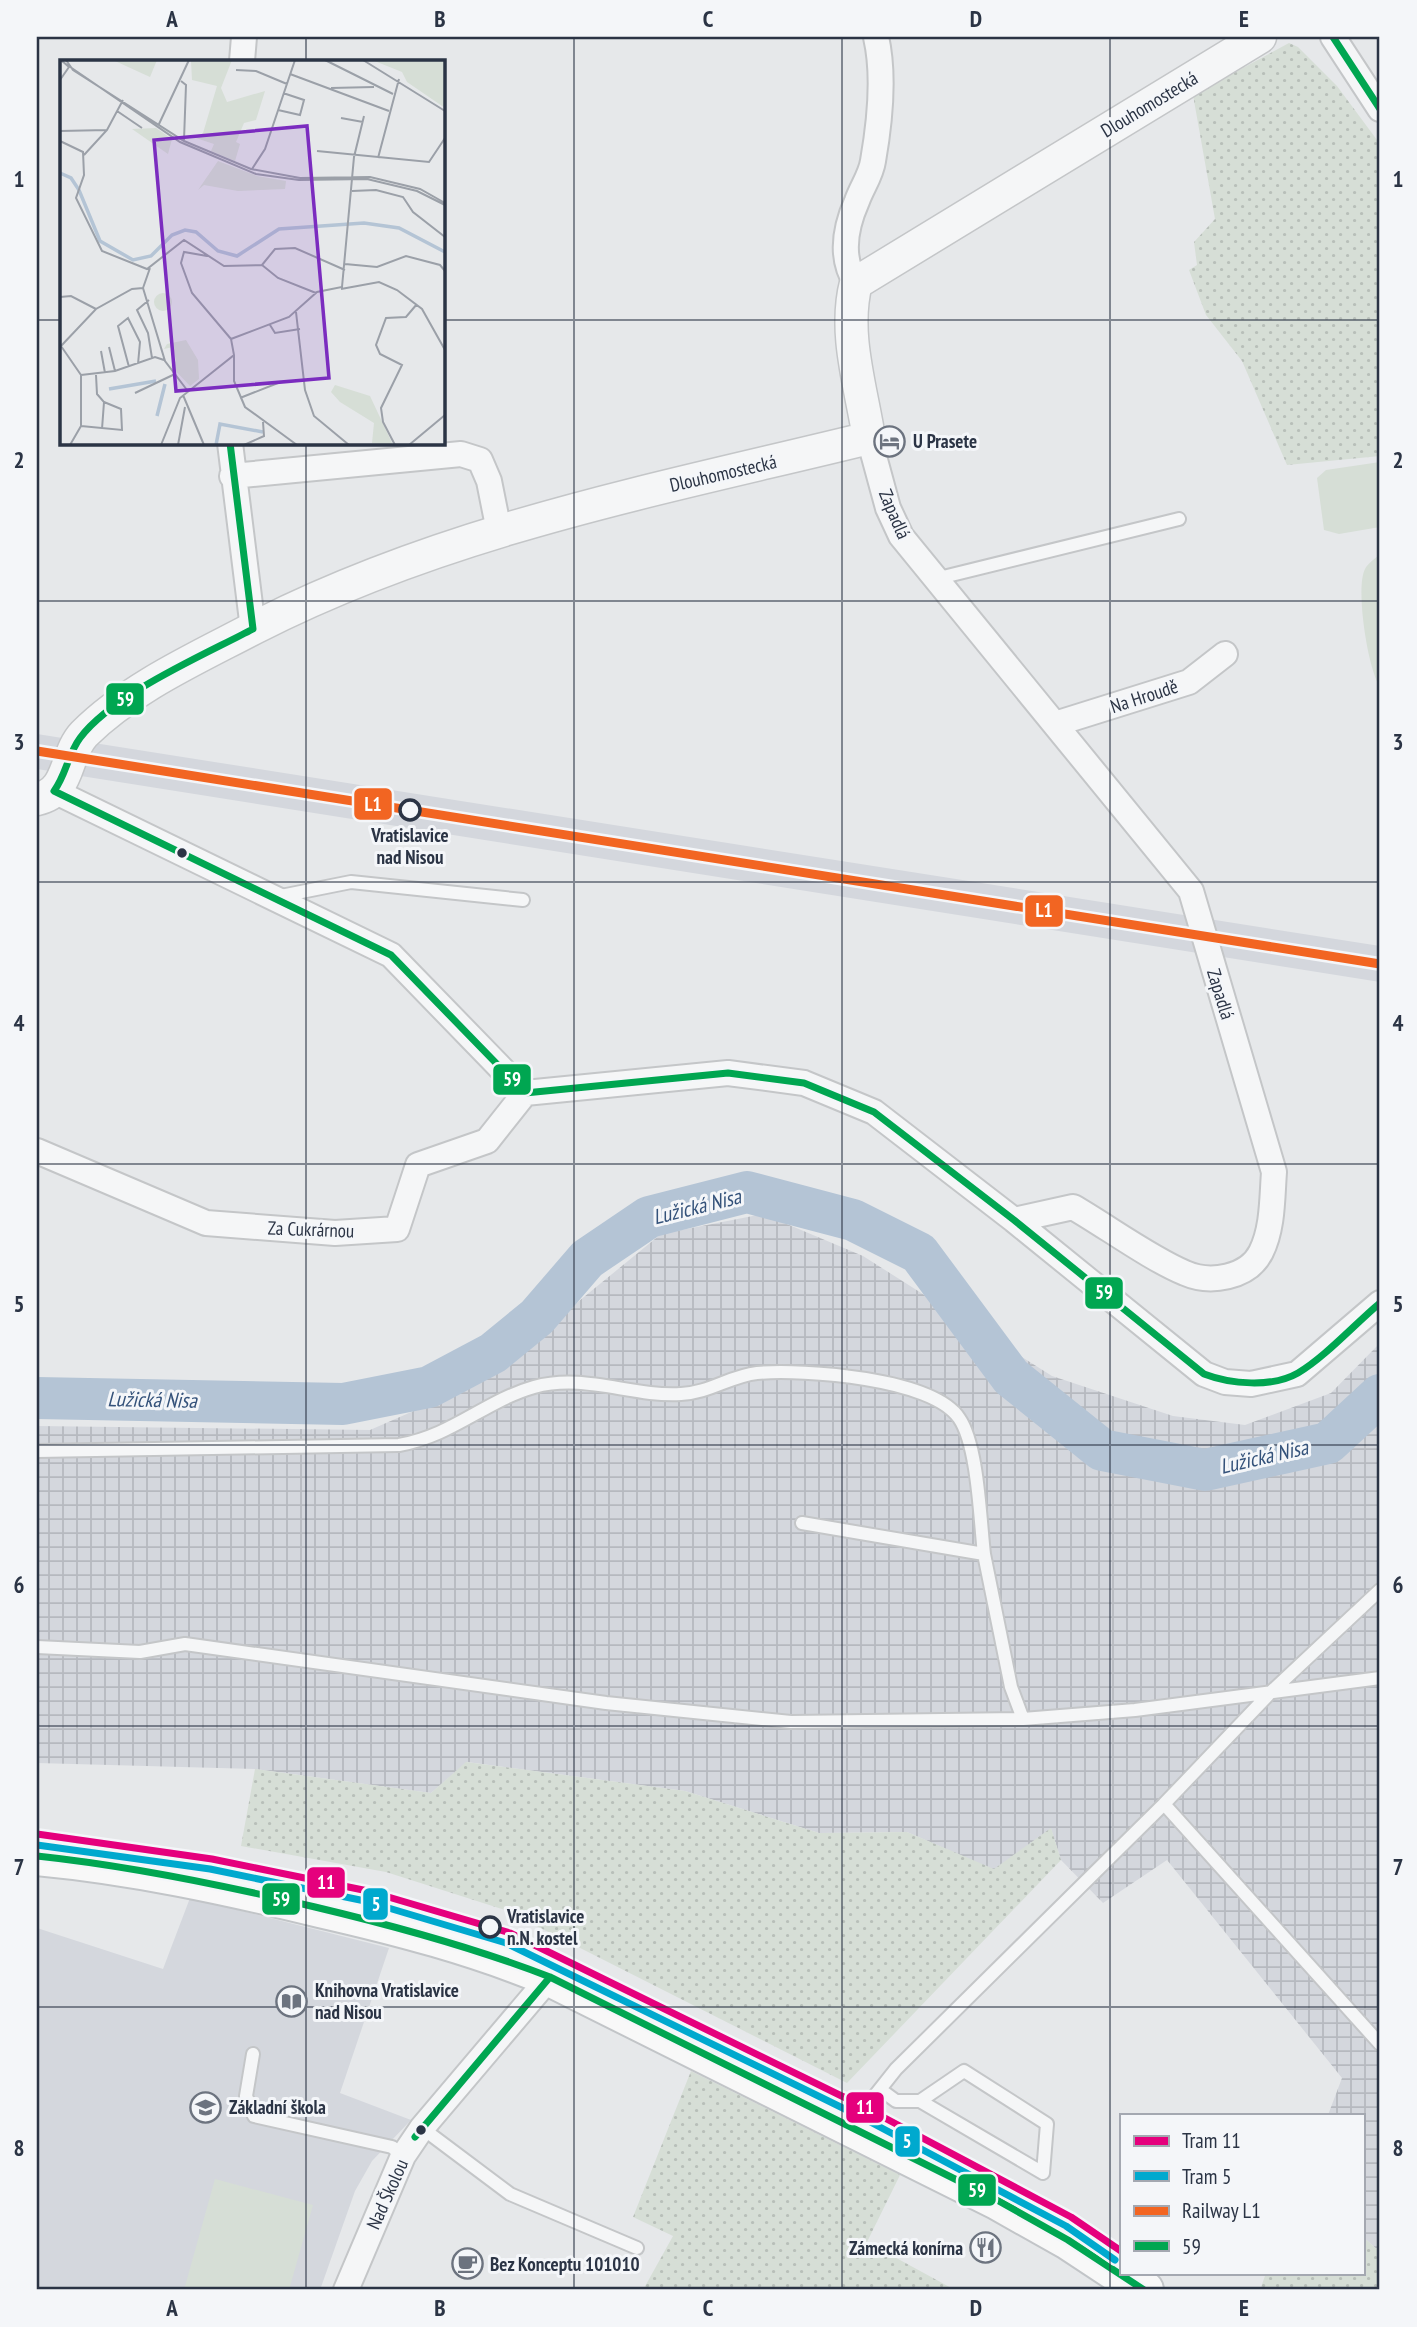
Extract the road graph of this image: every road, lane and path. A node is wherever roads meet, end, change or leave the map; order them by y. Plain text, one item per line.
1 (244, 37) edge
2 (876, 37) edge
3 (1260, 37) edge
4 (1333, 37) edge
5 (242, 60) edge
6 (1380, 109) edge
7 (856, 283) junction
8 (869, 438) junction
9 (230, 444) edge
10 (232, 476) junction
11 (1179, 519) dead end
12 (499, 531) junction
13 (934, 579) junction
14 (253, 629) junction
15 (1225, 654) dead end
16 (1055, 724) junction
17 (46, 795) edge
18 (275, 897) junction
19 (523, 900) dead end
20 (525, 1093) junction
21 (37, 1151) edge
22 (1014, 1220) junction
23 (1380, 1303) edge
24 (37, 1451) edge
25 (802, 1523) dead end
26 (984, 1554) junction
27 (1380, 1590) edge
28 (37, 1647) edge
29 (1380, 1678) edge
30 (1272, 1691) junction
31 (1023, 1719) junction
32 (1164, 1804) junction
33 (37, 1856) edge
34 (550, 1977) junction
35 (1380, 2044) edge
36 (253, 2054) dead end
37 (881, 2090) junction
38 (920, 2101) junction
39 (852, 2125) junction
40 (422, 2128) junction
41 (403, 2156) junction
42 (637, 2248) dead end
43 (353, 2288) edge
44 (1144, 2290) edge

1 - 5 street
2 - 7 street
3 - 7 street, Dlouhomostecká
4 - 6 street
7 - 8 street
8 - 12 street, Dlouhomostecká
8 - 13 street, Zapadlá
9 - 10 street
10 - 12 street
10 - 14 street
11 - 13 lane
12 - 14 street, Dlouhomostecká
13 - 16 street, Zapadlá
14 - 17 street, Dlouhomostecká
15 - 16 street, Na Hroudě
16 - 22 street, Zapadlá
17 - 18 street
18 - 19 lane
18 - 20 street
20 - 21 street, Za Cukrárnou
20 - 22 street
22 - 23 street
24 - 26 lane
25 - 26 lane
26 - 31 lane
27 - 30 lane
28 - 31 lane
29 - 30 lane
30 - 31 lane
30 - 32 lane
32 - 35 lane
32 - 37 lane
33 - 34 main road
34 - 39 main road
34 - 40 street, Nad Školou
36 - 41 lane
37 - 38 lane
37 - 39 lane
38 - 38 lane
39 - 44 main road
40 - 41 street, Nad Školou
40 - 42 lane
41 - 43 street, Nad Školou

